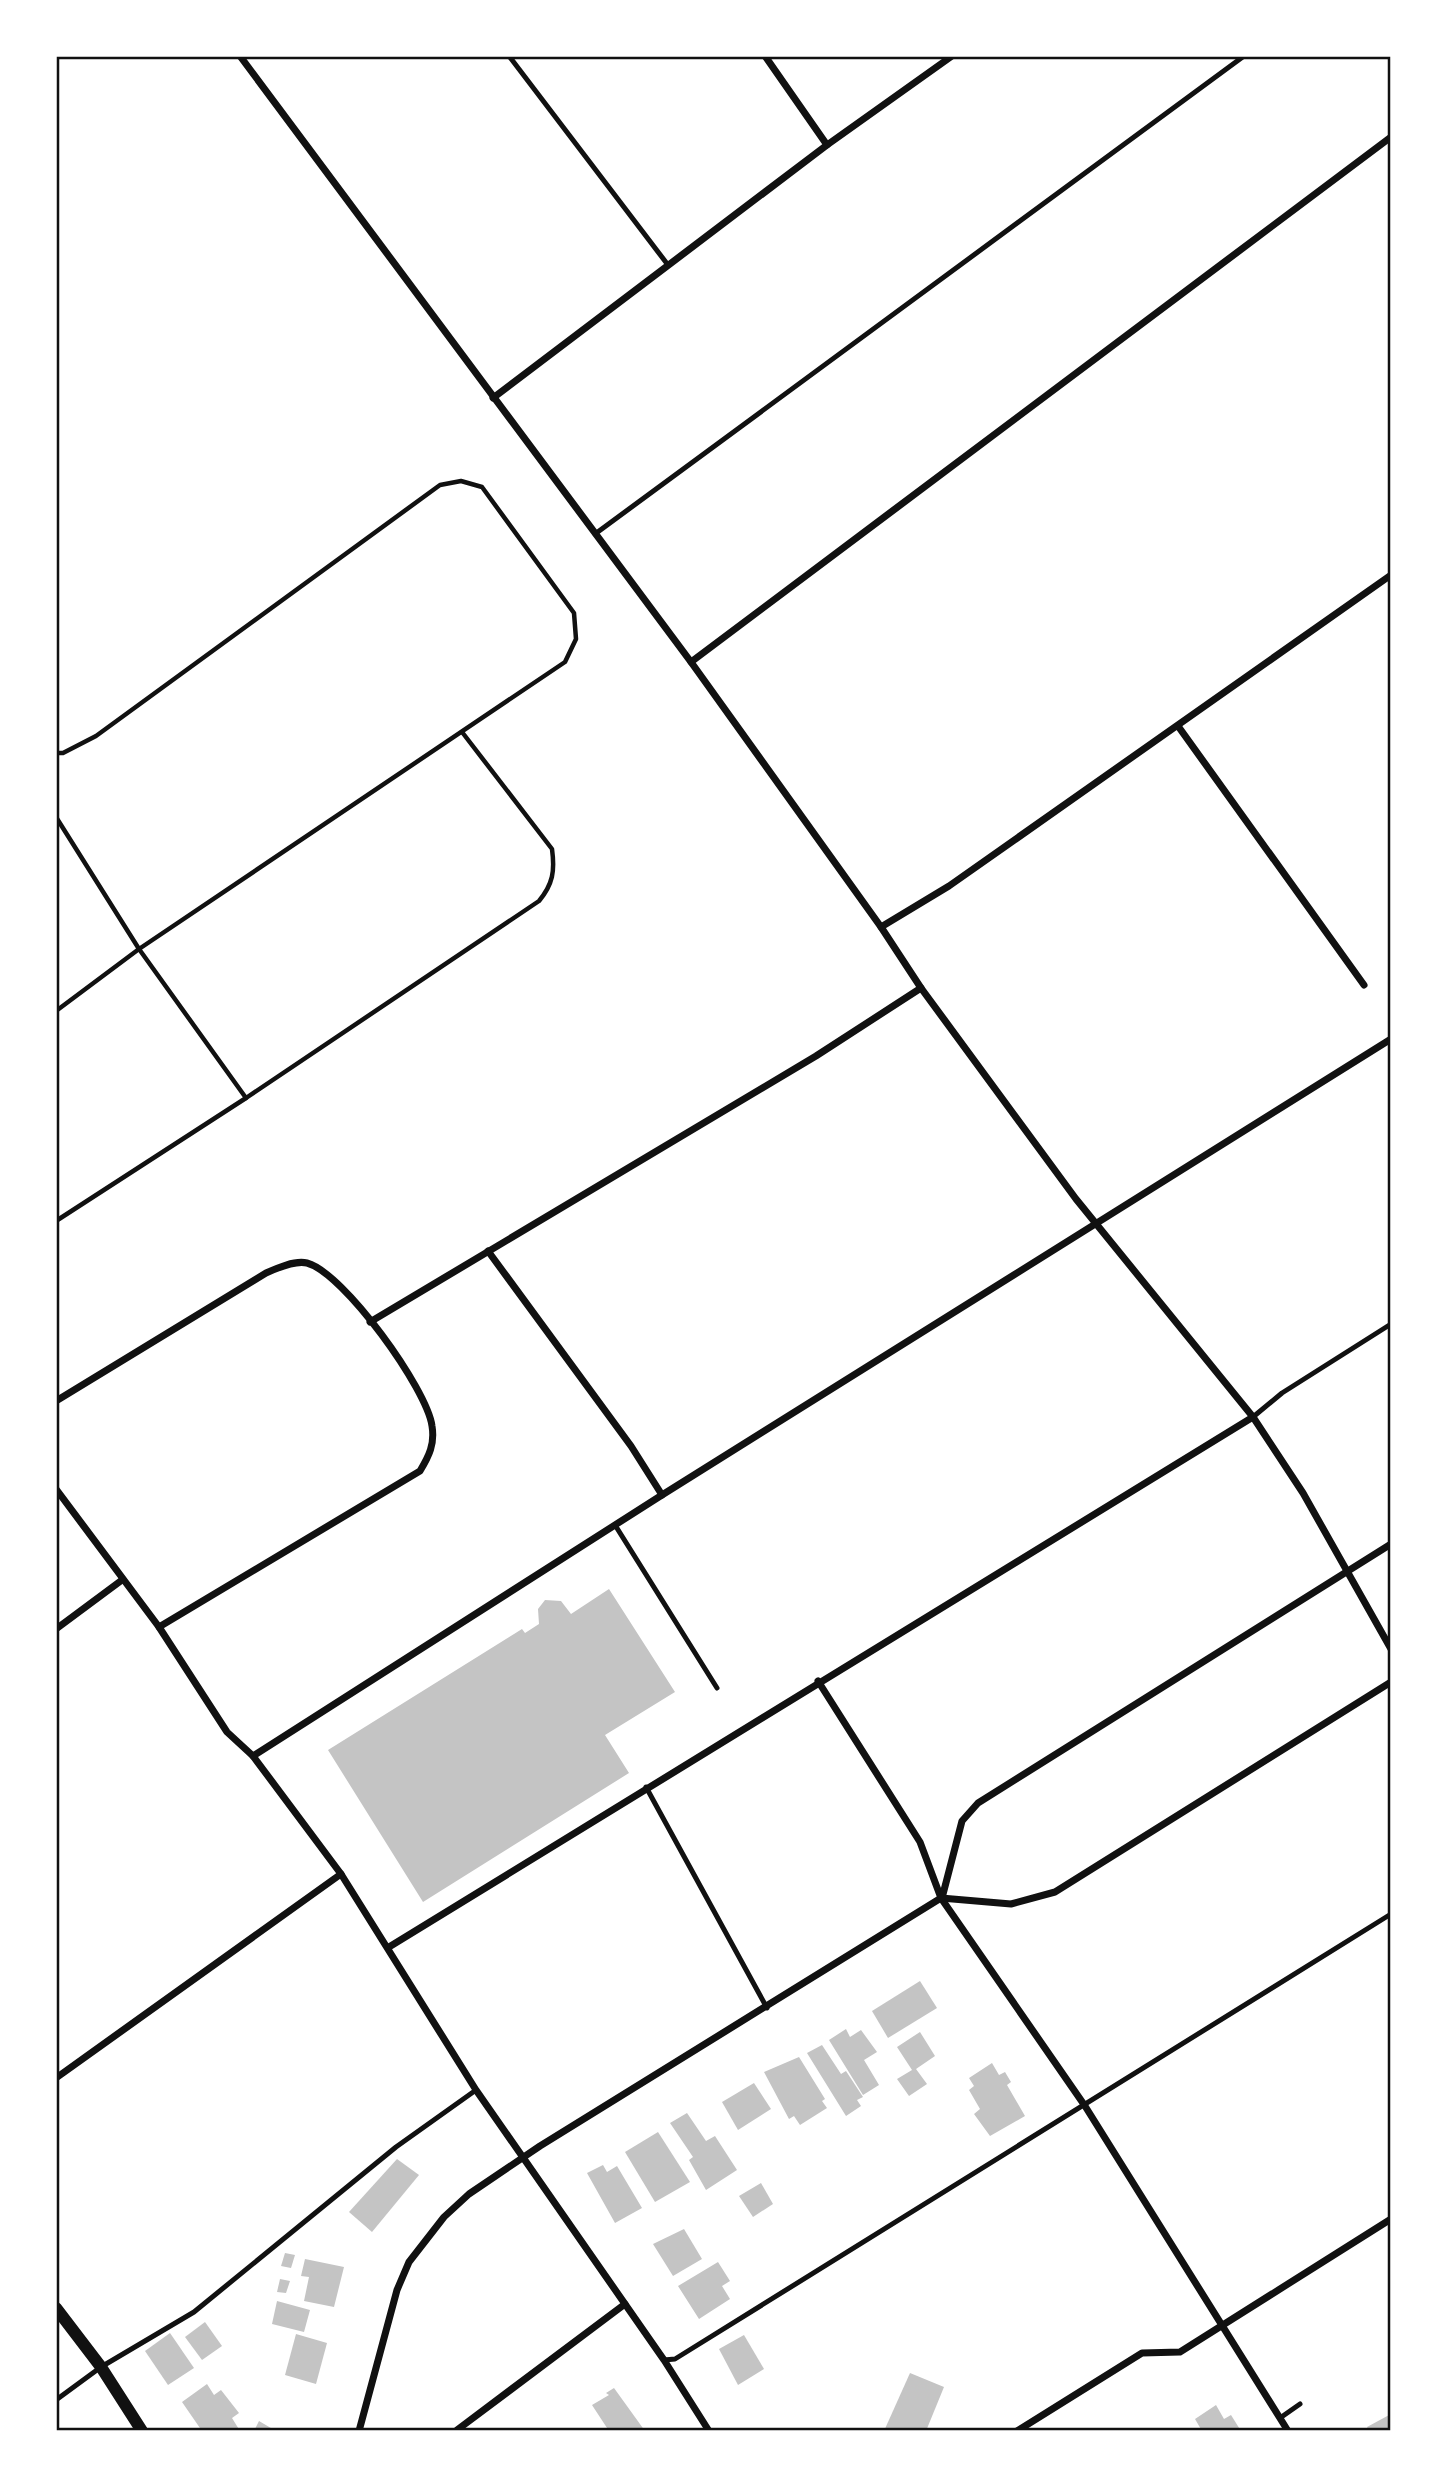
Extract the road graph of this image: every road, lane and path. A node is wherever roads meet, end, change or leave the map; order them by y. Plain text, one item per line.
1 (240, 56) edge
2 (509, 56) edge
3 (765, 56) edge
4 (951, 56) edge
5 (1244, 56) edge
6 (1391, 137) edge
7 (827, 145) junction
8 (668, 265) junction
9 (493, 398) junction
10 (595, 534) junction
11 (1391, 575) edge
12 (691, 662) junction
13 (1178, 726) junction
14 (462, 732) junction
15 (56, 753) edge
16 (56, 817) edge
17 (881, 927) junction
18 (139, 949) junction
19 (1364, 985) dead end
20 (921, 988) junction
21 (56, 1011) edge
22 (1391, 1039) edge
23 (246, 1098) junction
24 (56, 1221) edge
25 (1096, 1224) junction
26 (488, 1251) junction
27 (370, 1322) junction
28 (1391, 1325) edge
29 (56, 1401) edge
30 (1253, 1417) junction
31 (56, 1489) edge
32 (662, 1495) junction
33 (615, 1525) junction
34 (1391, 1544) edge
35 (1346, 1573) junction
36 (122, 1580) junction
37 (159, 1627) junction
38 (56, 1629) edge
39 (1391, 1650) edge
40 (818, 1681) junction
41 (1391, 1682) edge
42 (717, 1688) dead end
43 (253, 1756) junction
44 (646, 1787) junction
45 (341, 1874) junction
46 (941, 1898) junction
47 (1391, 1914) edge
48 (388, 1947) junction
49 (767, 2008) junction
50 (56, 2078) edge
51 (476, 2090) junction
52 (1084, 2106) junction
53 (524, 2157) junction
54 (1391, 2219) edge
55 (625, 2304) junction
56 (56, 2308) edge
57 (1223, 2326) junction
58 (664, 2360) junction
59 (101, 2367) junction
60 (56, 2400) edge
61 (1300, 2404) dead end
62 (1280, 2418) junction
63 (457, 2430) edge
64 (142, 2431) edge
65 (359, 2431) edge
66 (709, 2431) edge
67 (1017, 2431) edge
68 (1288, 2431) edge

1 - 9 street
2 - 8 lane
3 - 7 street
4 - 7 street
5 - 10 lane
6 - 12 street
7 - 8 street
8 - 9 street
9 - 10 street
10 - 12 street
11 - 13 street
12 - 17 street
13 - 17 street
13 - 19 street
14 - 15 path
14 - 18 path
14 - 23 path
16 - 18 path
17 - 20 street
18 - 21 path
18 - 23 path
20 - 25 street
20 - 26 street
22 - 25 street
23 - 24 path
25 - 30 street
25 - 32 street
26 - 27 street
26 - 32 street
27 - 29 street
27 - 37 street
28 - 30 lane
30 - 35 street
30 - 40 street
31 - 36 street
32 - 33 street
33 - 42 lane
33 - 43 street
34 - 35 street
35 - 39 street
35 - 46 street
36 - 37 street
36 - 38 street
37 - 43 street
40 - 44 street
40 - 46 street
41 - 46 street
43 - 45 street
44 - 48 street
44 - 49 lane
45 - 48 street
45 - 50 street
46 - 49 street
46 - 52 street
47 - 52 lane
48 - 51 street
49 - 53 street
51 - 53 street
51 - 59 lane
52 - 57 street
52 - 58 lane
53 - 55 street
53 - 65 street
54 - 57 street
55 - 58 street
55 - 63 street
56 - 59 street
57 - 62 street
57 - 67 street
58 - 66 street
59 - 60 lane
59 - 64 street
61 - 62 lane
62 - 68 street

